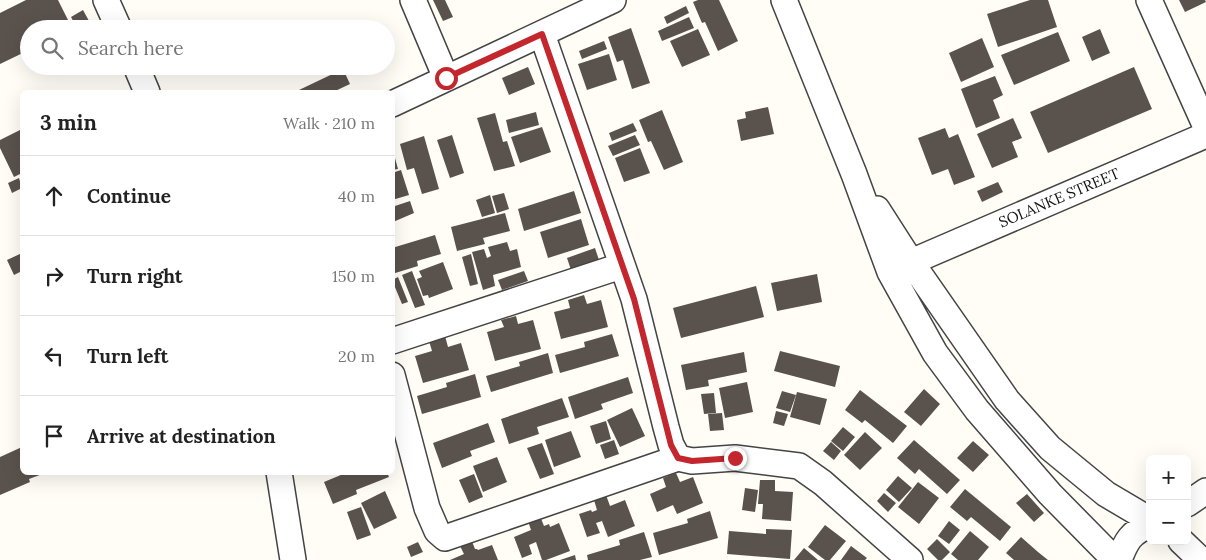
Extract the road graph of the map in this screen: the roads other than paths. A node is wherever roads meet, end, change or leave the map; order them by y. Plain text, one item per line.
1 (106, 0) edge
2 (413, 0) edge
3 (613, 0) edge
4 (784, 0) edge
5 (1149, 0) edge
6 (115, 20) edge
7 (542, 34) junction
8 (140, 75) edge
9 (446, 78) junction
10 (146, 90) edge
11 (395, 103) edge
12 (1206, 127) edge
13 (1206, 135) edge
14 (854, 174) junction
15 (911, 262) junction
16 (621, 266) junction
17 (395, 340) edge
18 (395, 386) edge
19 (678, 458) junction
20 (279, 475) edge
21 (1206, 491) edge
22 (1191, 501) edge
23 (1146, 518) edge
24 (1146, 526) edge
25 (1186, 545) edge
26 (292, 560) edge
27 (910, 560) edge
28 (1114, 560) edge
29 (1119, 560) edge
30 (1200, 560) edge

1 - 6 street
2 - 9 street
3 - 7 street
4 - 14 street
5 - 12 street
7 - 9 street
7 - 16 street
8 - 10 street
9 - 11 street
13 - 15 street, SOLANKE STREET
14 - 15 street
14 - 28 street
15 - 23 street
16 - 17 street
16 - 19 street
18 - 19 street
19 - 27 street
20 - 26 street
21 - 22 street
24 - 29 street
25 - 30 street

